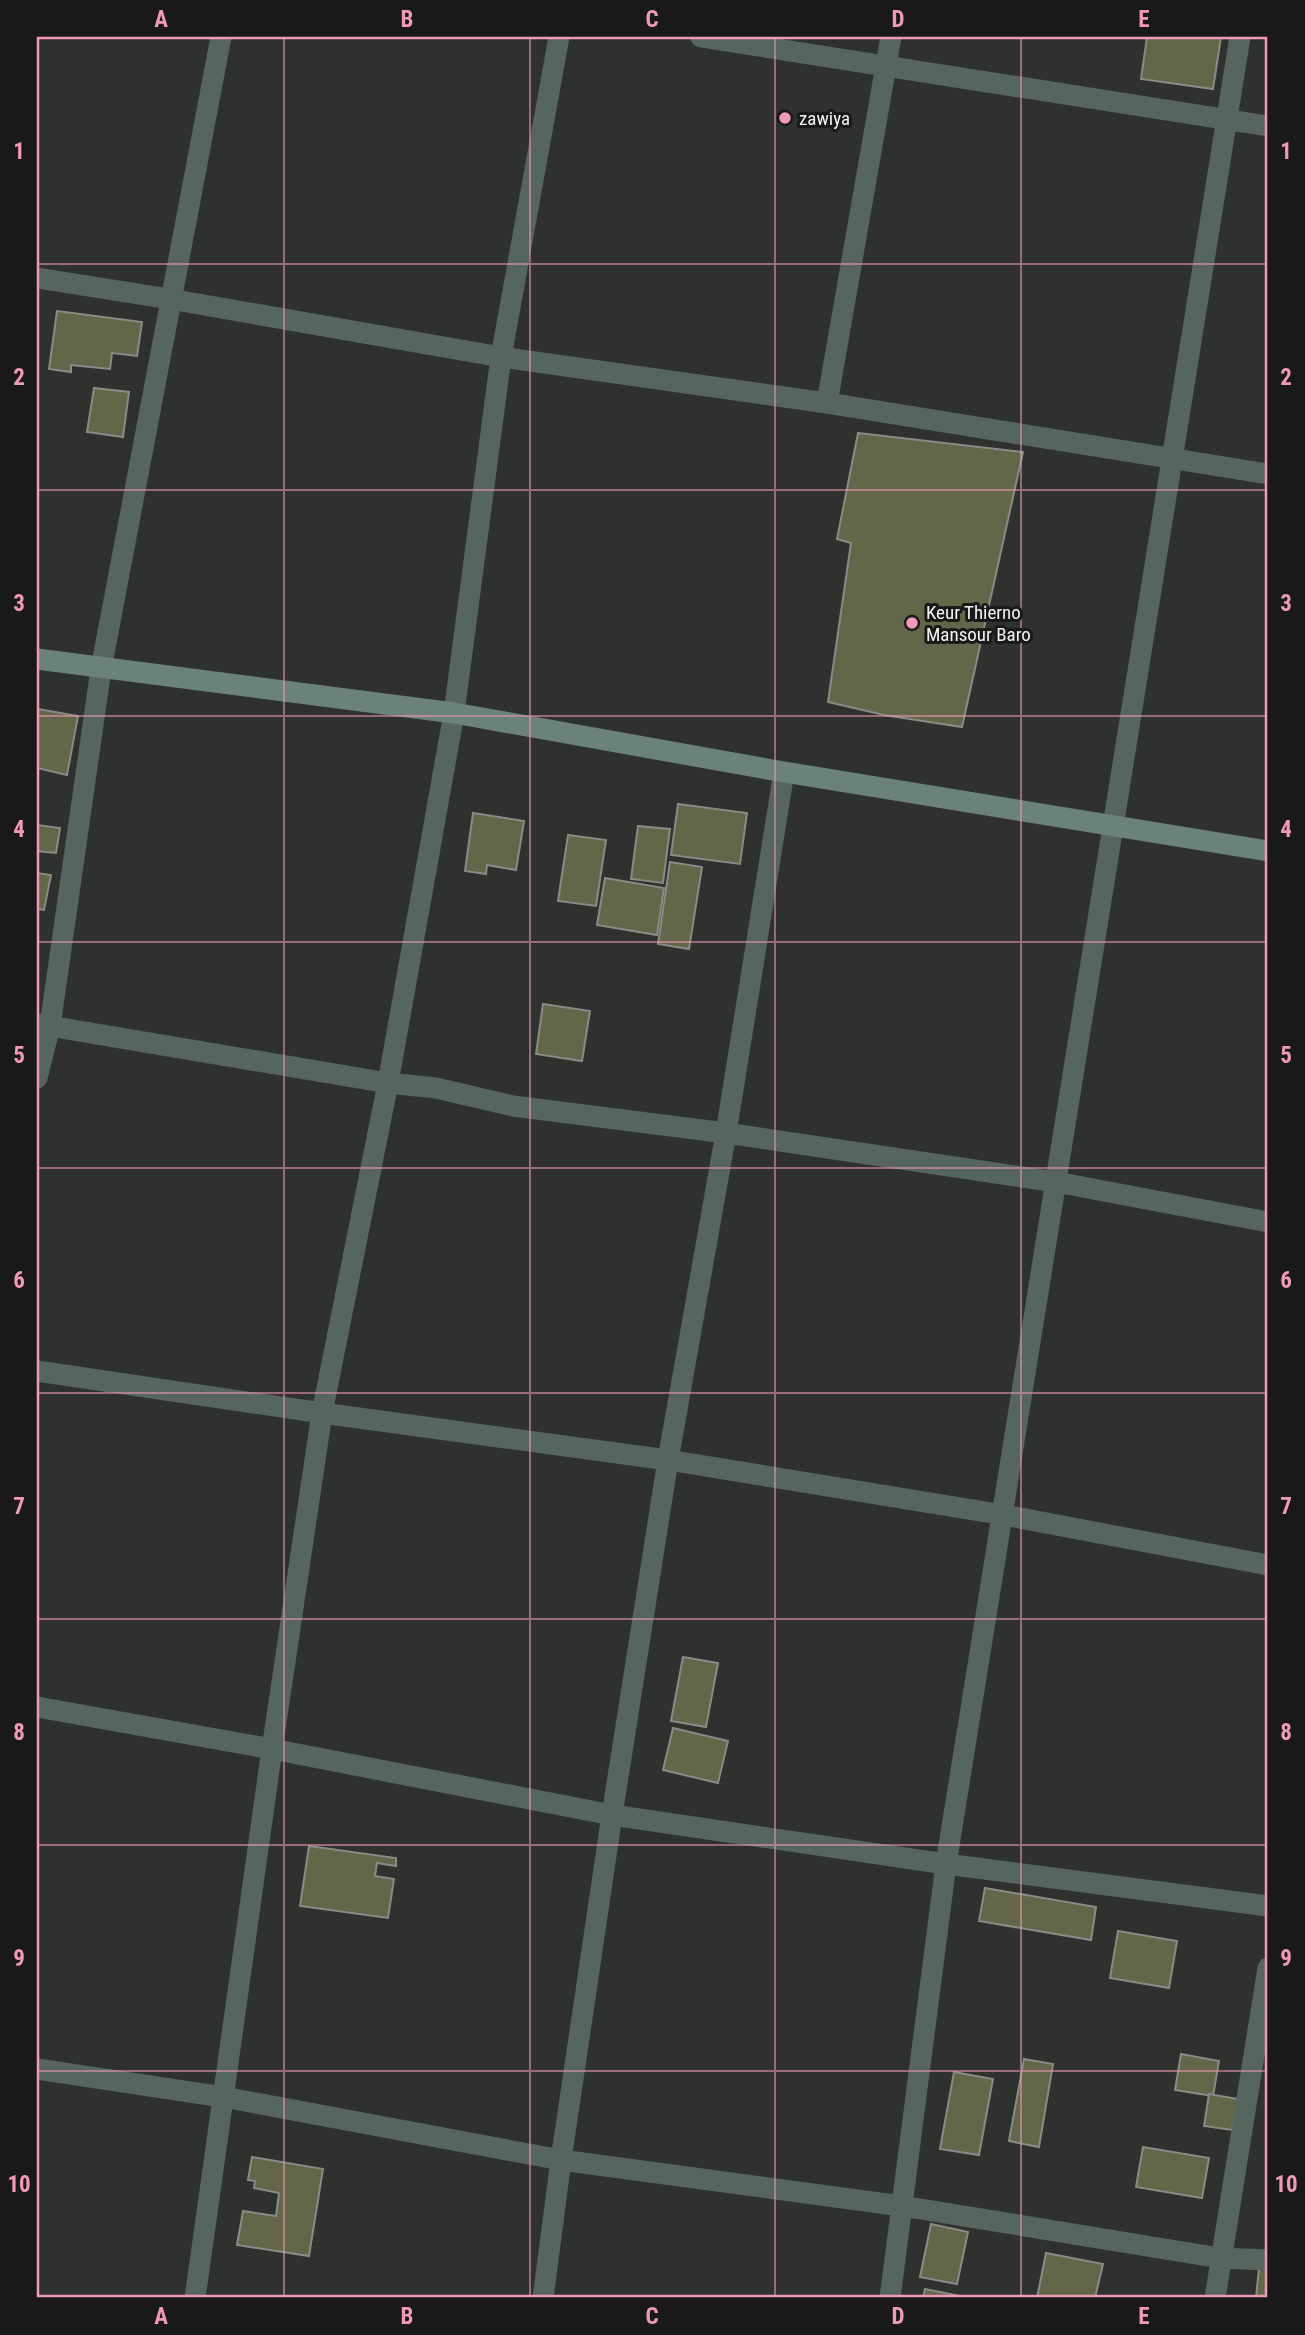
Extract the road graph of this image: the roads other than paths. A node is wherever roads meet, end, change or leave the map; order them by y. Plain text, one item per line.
1 (221, 37) edge
2 (559, 37) edge
3 (701, 37) edge
4 (891, 37) edge
5 (1240, 37) edge
6 (886, 67) junction
7 (1226, 119) junction
8 (1268, 126) edge
9 (37, 278) edge
10 (170, 299) junction
11 (501, 357) junction
12 (827, 403) junction
13 (1172, 458) junction
14 (1268, 474) edge
15 (37, 659) edge
16 (101, 668) junction
17 (454, 713) junction
18 (784, 772) junction
19 (1113, 825) junction
20 (1268, 851) edge
21 (43, 1025) edge
22 (37, 1079) edge
23 (388, 1083) junction
24 (726, 1132) junction
25 (1056, 1182) junction
26 (1268, 1222) edge
27 (37, 1371) edge
28 (322, 1413) junction
29 (668, 1460) junction
30 (1004, 1515) junction
31 (1268, 1564) edge
32 (37, 1707) edge
33 (272, 1749) junction
34 (612, 1815) junction
35 (946, 1864) junction
36 (1268, 1906) edge
37 (1268, 1968) edge
38 (37, 2069) edge
39 (223, 2097) junction
40 (561, 2160) junction
41 (902, 2206) junction
42 (1220, 2258) junction
43 (1268, 2260) edge
44 (195, 2298) edge
45 (543, 2298) edge
46 (890, 2298) edge
47 (1215, 2298) edge

1 - 10 street
2 - 11 street
3 - 6 street
4 - 6 street
5 - 7 street
6 - 7 street
6 - 12 street
7 - 8 street
7 - 13 street
9 - 10 street
10 - 11 street
10 - 16 street
11 - 12 street
11 - 17 street
12 - 13 street
13 - 14 street
13 - 19 street
15 - 16 main road
16 - 17 main road
16 - 21 street
17 - 18 main road
17 - 23 street
18 - 19 main road
18 - 24 street
19 - 20 main road
19 - 25 street
21 - 22 street
21 - 23 street
23 - 24 street
23 - 28 street
24 - 25 street
24 - 29 street
25 - 26 street
25 - 30 street
27 - 28 street
28 - 29 street
28 - 33 street
29 - 30 street
29 - 34 street
30 - 31 street
30 - 35 street
32 - 33 street
33 - 34 street
33 - 39 street
34 - 35 street
34 - 40 street
35 - 36 street
35 - 41 street
37 - 42 street
38 - 39 street
39 - 40 street
39 - 44 street
40 - 41 street
40 - 45 street
41 - 42 street
41 - 46 street
42 - 43 street
42 - 47 street

